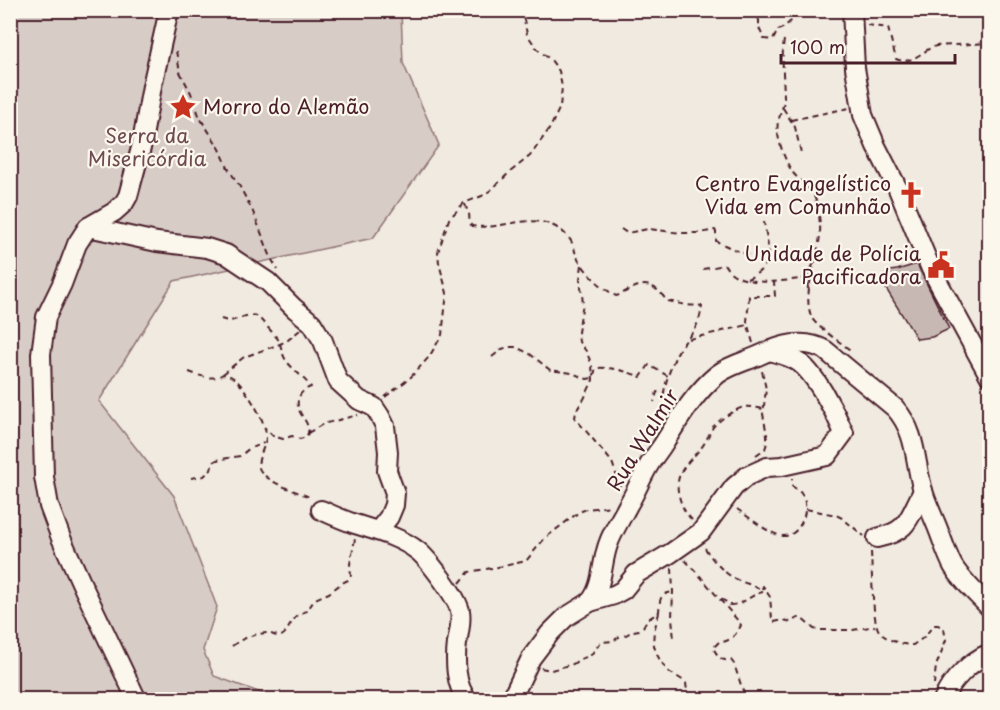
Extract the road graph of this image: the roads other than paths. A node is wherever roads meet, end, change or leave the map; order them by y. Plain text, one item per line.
1 (169, 10) edge
2 (852, 17) edge
3 (88, 227) junction
4 (762, 355) junction
5 (990, 377) edge
6 (923, 491) junction
7 (321, 510) road end
8 (378, 531) junction
9 (874, 539) road end
10 (590, 602) junction
11 (990, 608) edge
12 (990, 653) edge
13 (938, 693) edge
14 (137, 699) edge
15 (468, 699) edge
16 (511, 699) edge

1 - 3 street
2 - 5 street
3 - 8 street
3 - 14 street
4 - 6 street, Rua Walmir
4 - 10 street, Rua Walmir
4 - 10 street
6 - 9 street
6 - 11 street, Rua Walmir
7 - 8 street
8 - 15 street
10 - 16 street
12 - 13 street

